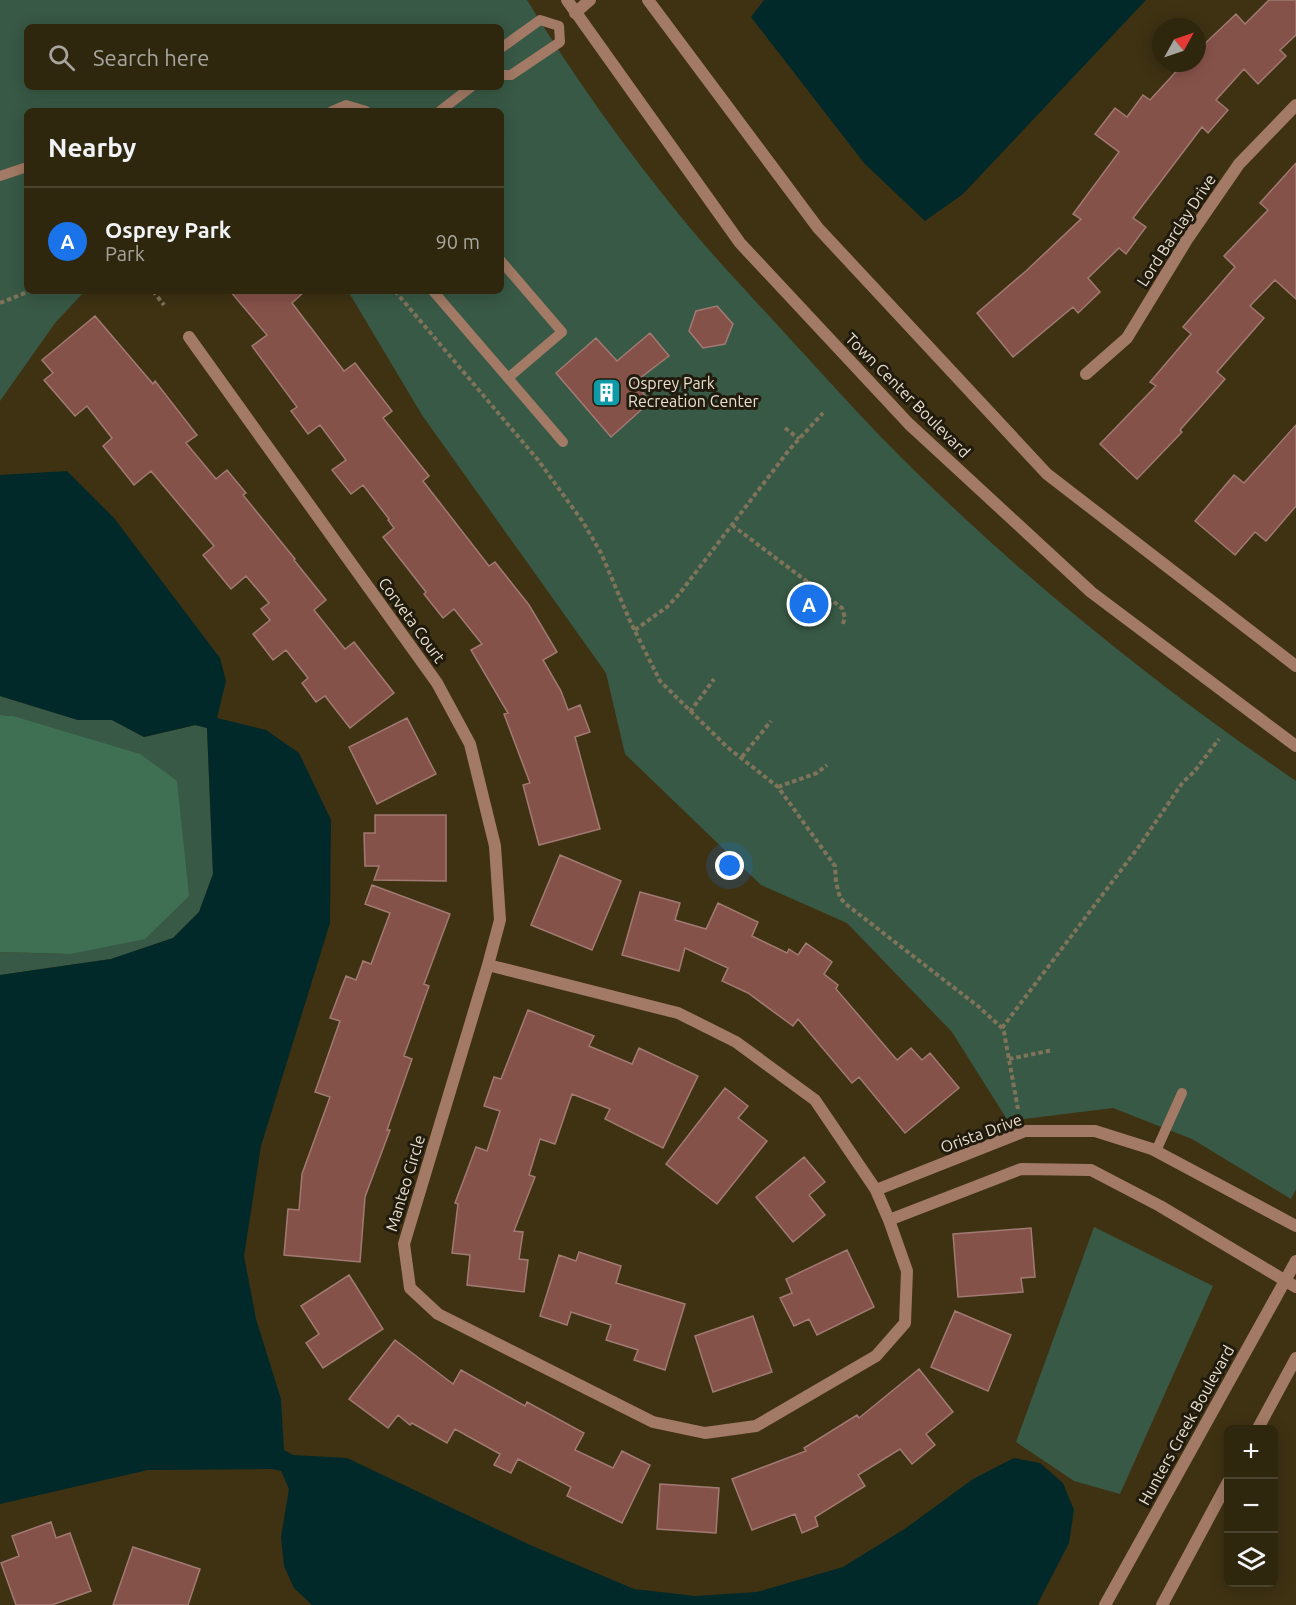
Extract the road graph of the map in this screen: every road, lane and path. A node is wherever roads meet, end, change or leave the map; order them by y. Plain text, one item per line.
1 (567, 0) edge
2 (590, 0) edge
3 (648, 0) edge
4 (575, 13) junction
5 (559, 26) junction
6 (504, 46) edge
7 (504, 75) edge
8 (467, 90) edge
9 (1296, 105) edge
10 (339, 108) edge
11 (356, 108) edge
12 (444, 108) edge
13 (24, 168) edge
14 (0, 176) edge
15 (504, 264) edge
16 (24, 293) edge
17 (155, 294) edge
18 (398, 294) edge
19 (436, 294) edge
20 (0, 303) edge
21 (164, 305) dead end
22 (189, 337) dead end
23 (1086, 374) dead end
24 (508, 378) junction
25 (823, 413) dead end
26 (785, 428) dead end
27 (799, 439) junction
28 (563, 442) dead end
29 (732, 525) junction
30 (842, 626) dead end
31 (635, 630) junction
32 (1296, 666) edge
33 (714, 679) dead end
34 (690, 712) junction
35 (771, 721) dead end
36 (1219, 739) dead end
37 (1296, 746) edge
38 (742, 757) junction
39 (827, 765) dead end
40 (778, 787) junction
41 (488, 965) junction
42 (1002, 1028) junction
43 (1053, 1050) dead end
44 (1009, 1059) junction
45 (1182, 1093) dead end
46 (1018, 1109) dead end
47 (1156, 1151) junction
48 (876, 1190) junction
49 (889, 1220) junction
50 (1296, 1226) edge
51 (1296, 1261) edge
52 (1285, 1280) junction
53 (1296, 1287) edge
54 (1296, 1358) edge
55 (1260, 1425) edge
56 (1224, 1489) edge
57 (1105, 1605) edge
58 (1162, 1605) edge

1 - 4 street, Town Center Boulevard
2 - 4 street
3 - 32 street
4 - 5 lane
4 - 37 street, Town Center Boulevard
5 - 6 lane
5 - 7 lane
8 - 12 lane
9 - 23 street, Lord Barclay Drive
10 - 11 lane
13 - 14 lane
15 - 24 lane
16 - 20 path
17 - 21 path
18 - 31 path
19 - 24 lane
22 - 41 street, Corveta Court
24 - 28 lane
25 - 27 path
26 - 27 path
27 - 29 path
29 - 30 path
29 - 31 path
31 - 34 path
33 - 34 path
34 - 38 path
35 - 38 path
36 - 42 path
38 - 40 path
39 - 40 path
40 - 42 path
41 - 48 street, Manteo Circle
41 - 49 street, Manteo Circle
42 - 44 path
43 - 44 path
44 - 46 path
45 - 47 lane
47 - 48 street, Orista Drive
47 - 50 street, Orista Drive
48 - 49 street, Manteo Circle
49 - 52 street
51 - 52 street, Hunters Creek Boulevard
52 - 53 street
52 - 57 street, Hunters Creek Boulevard
54 - 55 street
56 - 58 street

